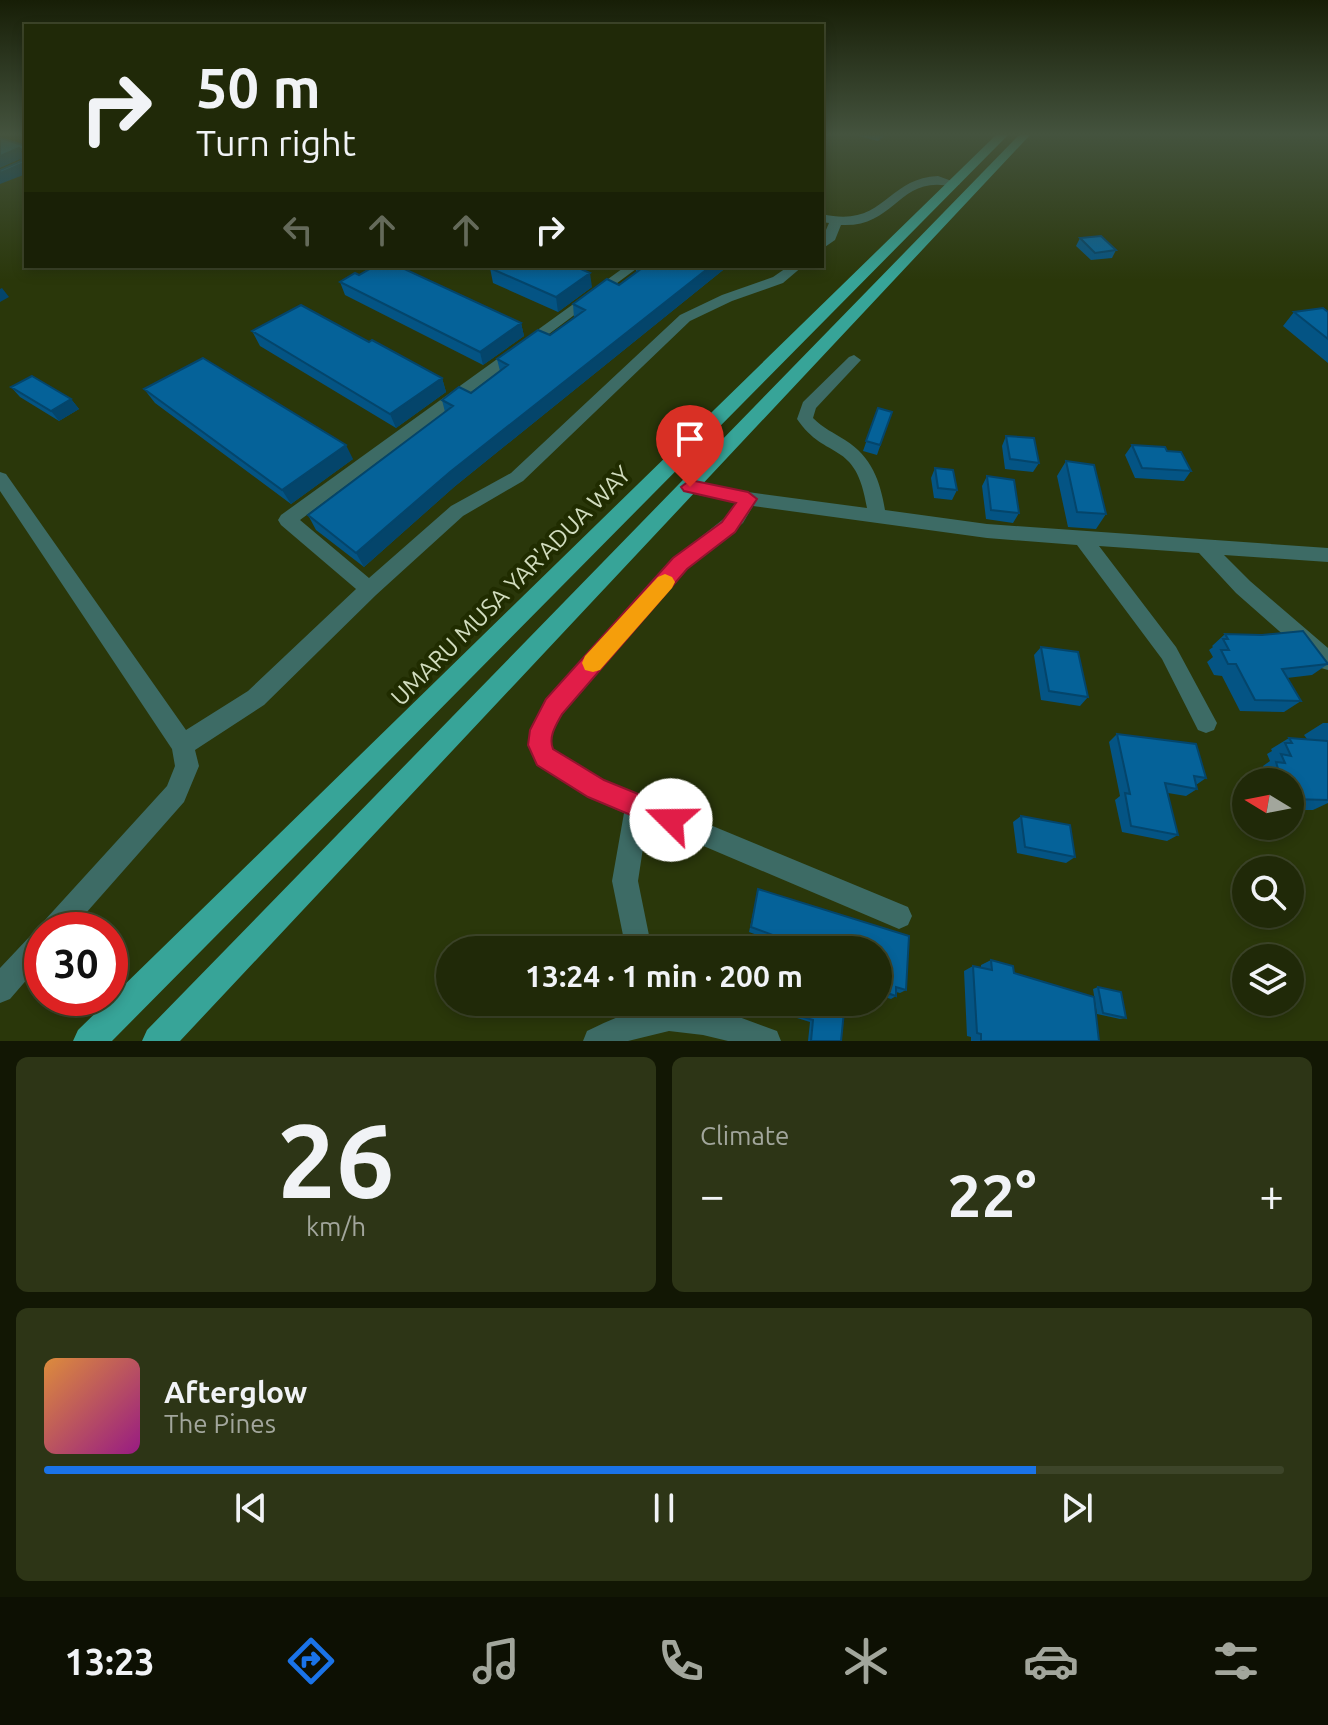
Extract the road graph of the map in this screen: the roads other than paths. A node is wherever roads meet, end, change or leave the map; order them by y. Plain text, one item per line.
1 (916, 183) edge
2 (951, 183) edge
3 (980, 183) edge
4 (954, 184) joint
5 (824, 218) edge
6 (836, 221) junction
7 (824, 243) edge
8 (631, 268) edge
9 (794, 268) edge
10 (854, 360) dead end
11 (0, 478) edge
12 (690, 487) junction
13 (748, 499) junction
14 (877, 517) junction
15 (1082, 537) junction
16 (1203, 545) junction
17 (1328, 555) edge
18 (369, 589) junction
19 (1328, 661) edge
20 (1206, 723) dead end
21 (183, 745) junction
22 (637, 806) junction
23 (69, 912) edge
24 (899, 916) dead end
25 (636, 936) edge
26 (24, 962) edge
27 (0, 989) edge
28 (650, 1016) edge
29 (687, 1016) edge
30 (89, 1041) edge
31 (158, 1041) edge
32 (597, 1041) edge
33 (767, 1041) edge

1 - 6 street
2 - 4 street
3 - 12 main road
4 - 30 main road, UMARU MUSA YAR'ADUA WAY
5 - 6 street
6 - 7 street
8 - 18 street
9 - 18 street
10 - 14 street
11 - 21 street
12 - 13 street
12 - 31 main road
13 - 14 street
13 - 22 street
14 - 15 street
15 - 16 street
15 - 20 street
16 - 17 street
16 - 19 street
18 - 21 street
21 - 23 street
22 - 24 street
22 - 25 street
26 - 27 street
28 - 32 street
29 - 33 street

